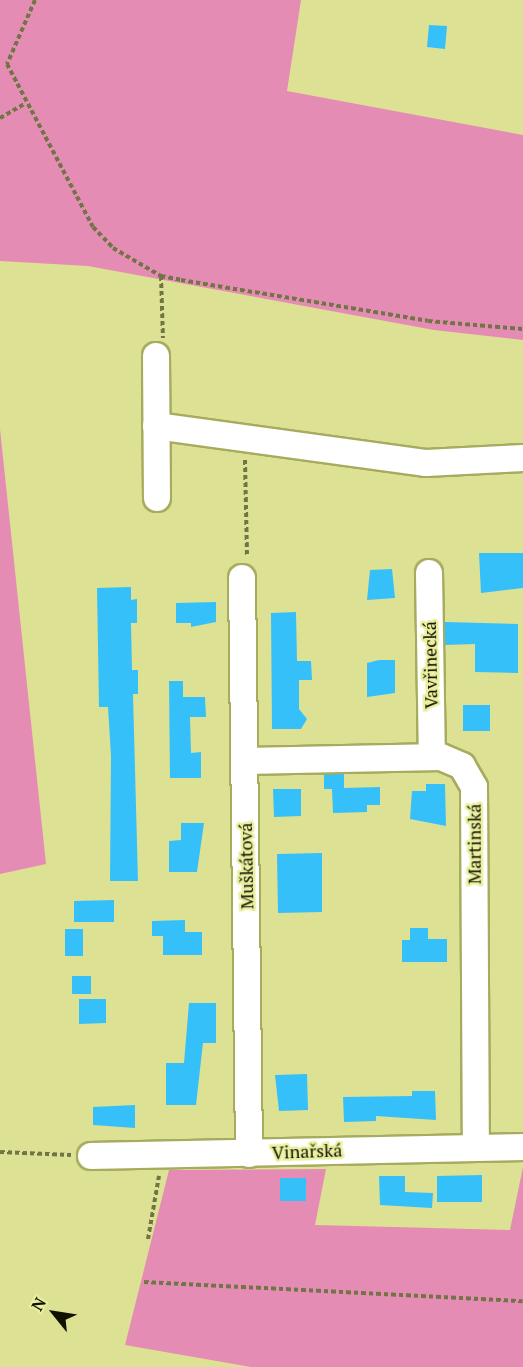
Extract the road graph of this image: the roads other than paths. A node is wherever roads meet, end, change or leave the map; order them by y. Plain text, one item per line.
1 (156, 356) road end
2 (156, 426) junction
3 (523, 458) edge
4 (157, 498) dead end
5 (244, 572) road end
6 (429, 573) dead end
7 (432, 757) junction
8 (245, 761) junction
9 (476, 1145) junction
10 (523, 1147) edge
11 (249, 1154) junction
12 (92, 1156) road end

1 - 2 street
2 - 3 street
2 - 4 street
5 - 8 street, Muškátová
6 - 7 street, Vavřinecká
7 - 8 street, Martinská
7 - 9 street, Martinská
8 - 11 street, Muškátová
9 - 10 street, Vinařská
9 - 11 street, Vinařská
11 - 12 street, Vinařská

